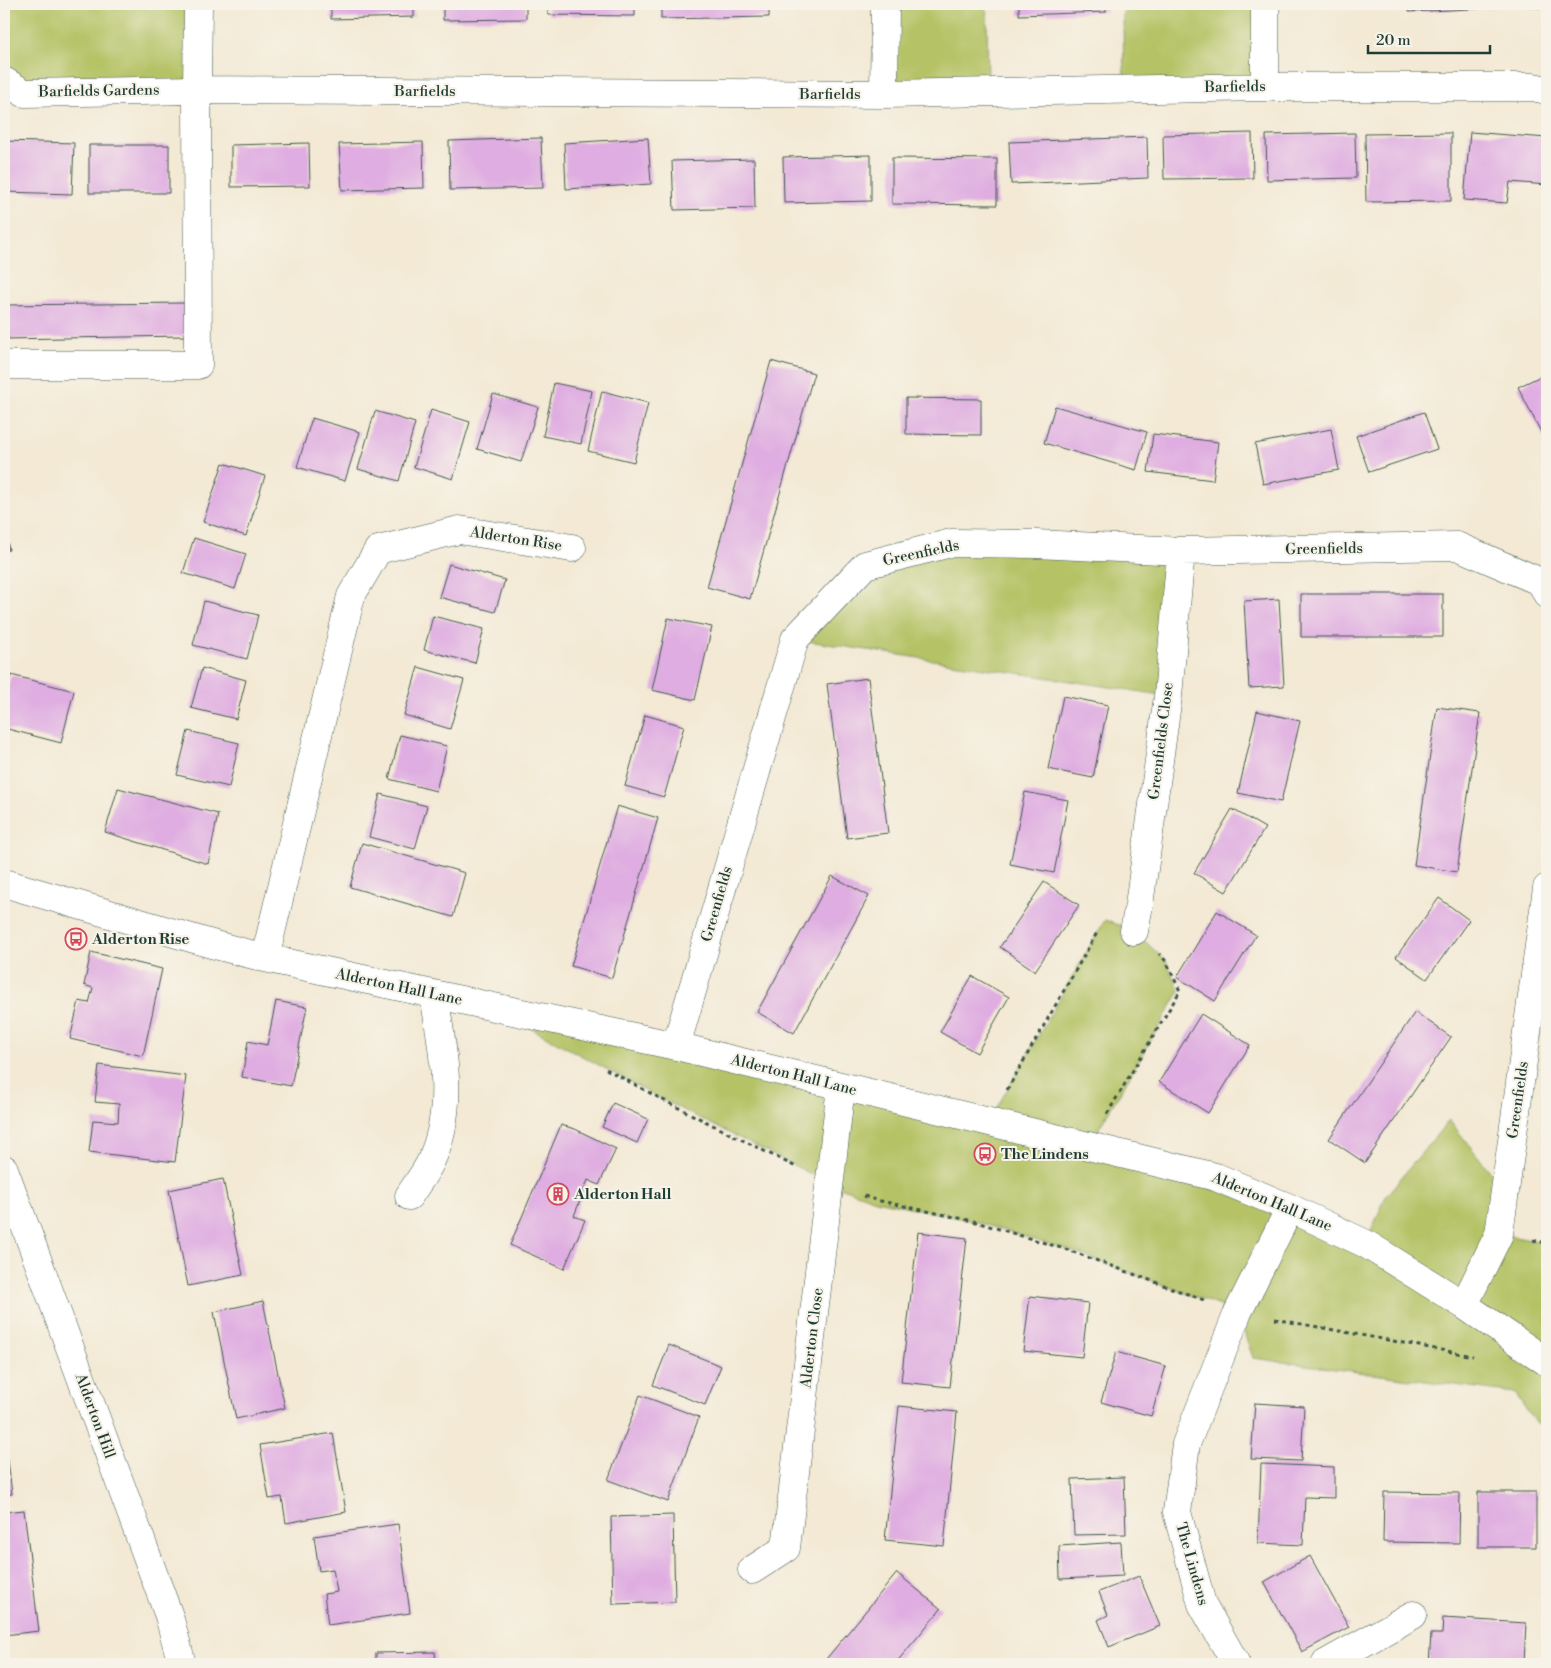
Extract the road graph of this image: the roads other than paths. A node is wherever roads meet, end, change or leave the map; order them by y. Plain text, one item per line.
1 (198, 4) edge
2 (885, 4) edge
3 (1265, 4) edge
4 (4, 80) edge
5 (1265, 87) junction
6 (198, 90) junction
7 (1547, 90) edge
8 (884, 94) junction
9 (4, 366) edge
10 (572, 548) dead end
11 (1181, 551) junction
12 (1547, 594) edge
13 (4, 883) edge
14 (1547, 888) edge
15 (1137, 918) road end
16 (265, 958) junction
17 (434, 995) junction
18 (676, 1046) junction
19 (841, 1087) junction
20 (4, 1169) edge
21 (409, 1196) dead end
22 (1290, 1208) junction
23 (1464, 1305) junction
24 (1547, 1362) edge
25 (752, 1570) dead end
26 (1414, 1615) dead end
27 (182, 1664) edge
28 (1236, 1664) edge
29 (1325, 1664) edge

1 - 6 street
2 - 8 street
3 - 5 street
4 - 6 street, Barfields Gardens
5 - 7 street, Barfields
5 - 8 street, Barfields
6 - 8 street, Barfields
6 - 9 street
10 - 16 street, Alderton Rise
11 - 12 street, Greenfields
11 - 15 street, Greenfields Close
11 - 18 street, Greenfields
13 - 16 street, Alderton Hall Lane
14 - 23 street, Greenfields
16 - 17 street, Alderton Hall Lane
17 - 18 street, Alderton Hall Lane
17 - 21 street
18 - 19 street, Alderton Hall Lane
19 - 22 street, Alderton Hall Lane
19 - 25 street, Alderton Close
20 - 27 street, Alderton Hill
22 - 23 street, Alderton Hall Lane
22 - 28 street, The Lindens
23 - 24 street, Alderton Hall Lane
26 - 29 street

